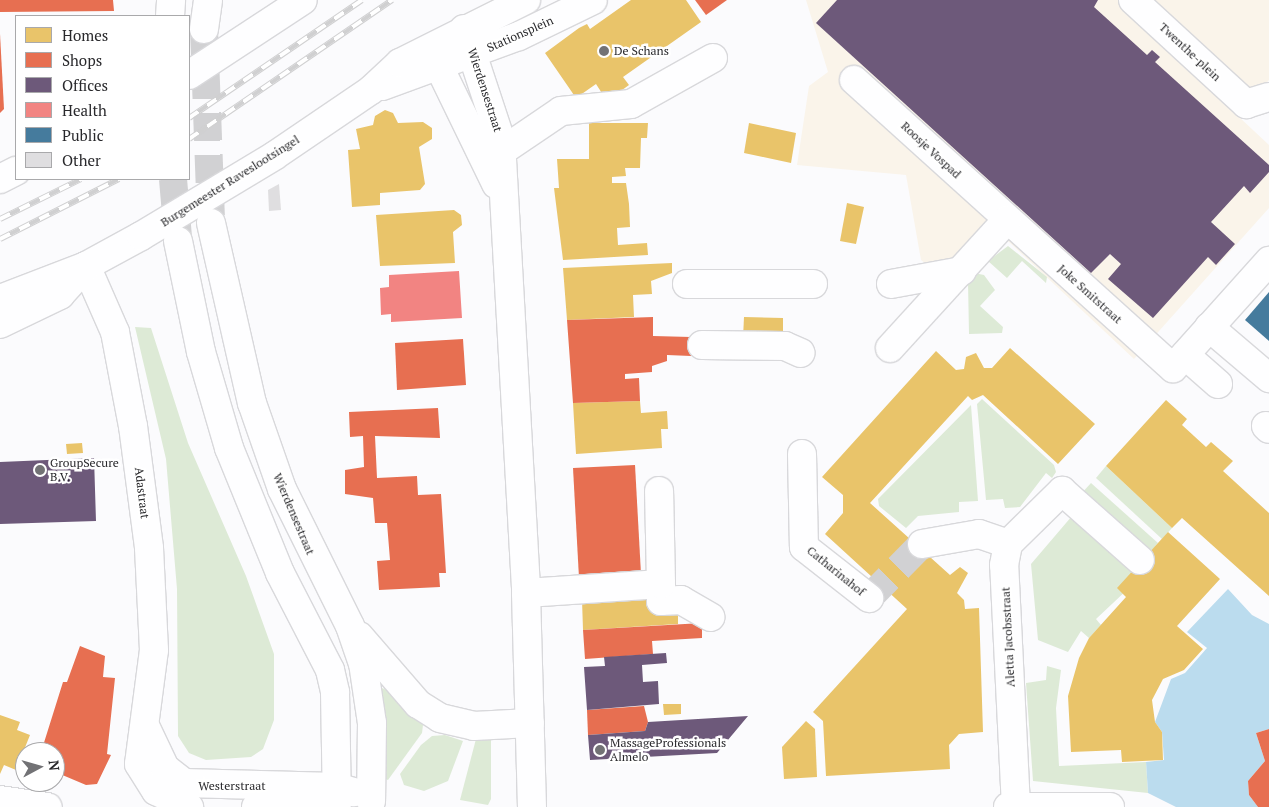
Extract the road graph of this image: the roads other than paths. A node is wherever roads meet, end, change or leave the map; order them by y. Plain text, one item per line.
1 (171, 0) edge
2 (208, 0) edge
3 (303, 0) edge
4 (526, 0) edge
5 (592, 0) edge
6 (1133, 0) edge
7 (170, 15) edge
8 (204, 29) tunnel mouth
9 (464, 29) junction
10 (475, 54) junction
11 (434, 56) junction
12 (713, 58) dead end
13 (190, 74) edge
14 (854, 80) dead end
15 (1260, 100) edge
16 (502, 151) junction
17 (15, 172) edge
18 (0, 179) edge
19 (503, 212) junction
20 (1007, 220) junction
21 (211, 223) tunnel mouth
22 (178, 241) tunnel mouth
23 (1269, 261) edge
24 (86, 266) junction
25 (962, 271) junction
26 (686, 284) dead end
27 (813, 284) dead end
28 (891, 284) dead end
29 (0, 299) edge
30 (0, 324) edge
31 (1209, 327) junction
32 (702, 345) dead end
33 (890, 348) dead end
34 (801, 353) dead end
35 (1179, 361) junction
36 (1269, 378) edge
37 (1218, 384) dead end
38 (802, 454) dead end
39 (659, 491) dead end
40 (922, 544) tunnel mouth
41 (1008, 544) junction
42 (1140, 560) dead end
43 (662, 584) junction
44 (526, 594) junction
45 (869, 598) dead end
46 (711, 617) dead end
47 (350, 626) junction
48 (530, 723) junction
49 (164, 794) edge
50 (337, 795) junction
51 (0, 800) edge
52 (294, 801) edge
53 (376, 804) edge
54 (1083, 806) edge
55 (48, 807) edge
56 (189, 807) edge
57 (256, 807) edge
58 (532, 807) edge
59 (1008, 807) edge
60 (1016, 807) edge
61 (1110, 807) edge

1 - 7 main road
2 - 8 main road
3 - 13 main road
4 - 9 main road
5 - 10 main road, Stationsplein
6 - 15 main road, Twenthe-plein
9 - 10 main road, Wierdensestraat
9 - 11 main road, Burgemeester Raveslootsingel
10 - 11 main road, Burgemeester Raveslootsingel
10 - 16 main road, Wierdensestraat
11 - 19 main road, Wierdensestraat
11 - 24 main road, Burgemeester Raveslootsingel
12 - 16 main road
14 - 20 main road, Roosje Vospad
16 - 19 main road, Wierdensestraat
17 - 18 main road
19 - 44 main road, Wierdensestraat
20 - 25 main road
20 - 35 main road, Joke Smitstraat
21 - 47 main road, Wierdensestraat
22 - 50 main road
23 - 31 main road
24 - 29 main road, Burgemeester Raveslootsingel
24 - 30 main road, Burgemeester Raveslootsingel
24 - 49 main road, Adastraat
25 - 28 main road
25 - 33 main road
26 - 27 main road
31 - 35 main road
31 - 36 main road
32 - 34 main road
35 - 37 main road, Joke Smitstraat
38 - 45 main road, Catharinahof
39 - 43 main road
40 - 41 main road
41 - 42 main road
41 - 60 main road, Aletta Jacobsstraat
43 - 44 main road
43 - 46 main road
44 - 48 main road, Wierdensestraat
47 - 48 main road
47 - 53 main road, Wierdensestraat
48 - 58 main road, Wierdensestraat
49 - 52 main road, Westerstraat
49 - 56 main road, Westerstraat
50 - 52 main road, Wierdensestraat
50 - 53 main road, Wierdensestraat
51 - 55 main road
52 - 57 main road, Westerstraat
54 - 60 main road
54 - 61 main road
59 - 60 main road

